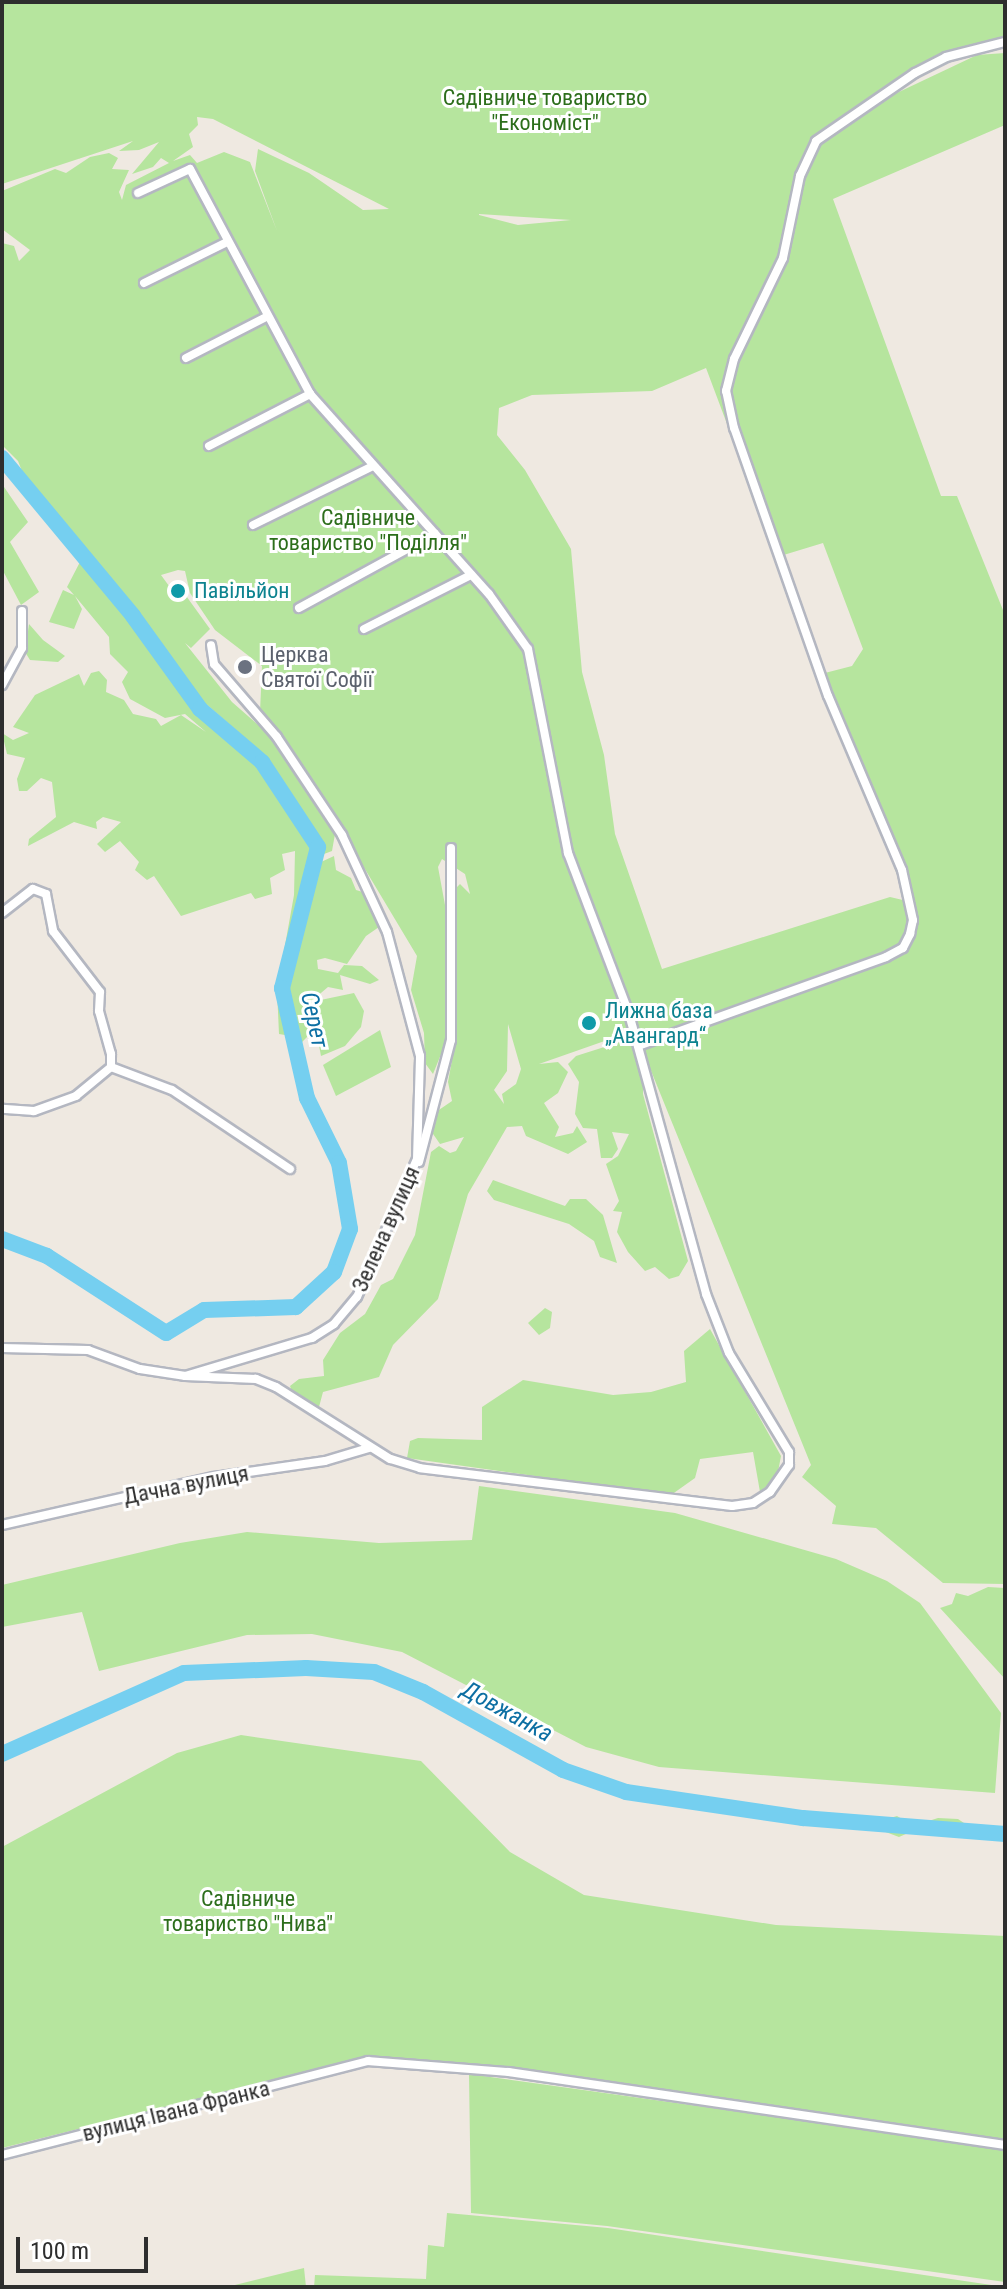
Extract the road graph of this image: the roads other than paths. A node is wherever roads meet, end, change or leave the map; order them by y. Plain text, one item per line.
1 (1005, 42) edge
2 (138, 193) dead end
3 (227, 242) junction
4 (144, 283) dead end
5 (266, 317) junction
6 (186, 358) dead end
7 (310, 394) junction
8 (209, 446) dead end
9 (373, 466) junction
10 (253, 525) dead end
11 (435, 534) junction
12 (471, 575) junction
13 (299, 608) dead end
14 (22, 611) dead end
15 (364, 629) dead end
16 (211, 645) dead end
17 (2, 685) edge
18 (451, 848) dead end
19 (2, 913) edge
20 (638, 1046) junction
21 (111, 1067) junction
22 (2, 1109) edge
23 (290, 1169) dead end
24 (412, 1174) junction
25 (2, 1348) edge
26 (185, 1376) junction
27 (369, 1448) junction
28 (2, 1525) edge
29 (1005, 2145) edge
30 (2, 2155) edge

1 - 20 street
2 - 3 street
3 - 4 street
3 - 5 street
5 - 6 street
5 - 7 street
7 - 8 street
7 - 9 street
9 - 10 street
9 - 11 street
11 - 12 street
11 - 13 street
12 - 15 street
12 - 20 street
14 - 17 street
16 - 24 street, Зелена вулиця
18 - 24 street
19 - 21 street
20 - 27 street
21 - 22 street
21 - 23 street
24 - 26 street, Зелена вулиця
25 - 26 street, Зелена вулиця
26 - 27 street
27 - 28 street, Дачна вулиця
29 - 30 street, вулиця Івана Франка

